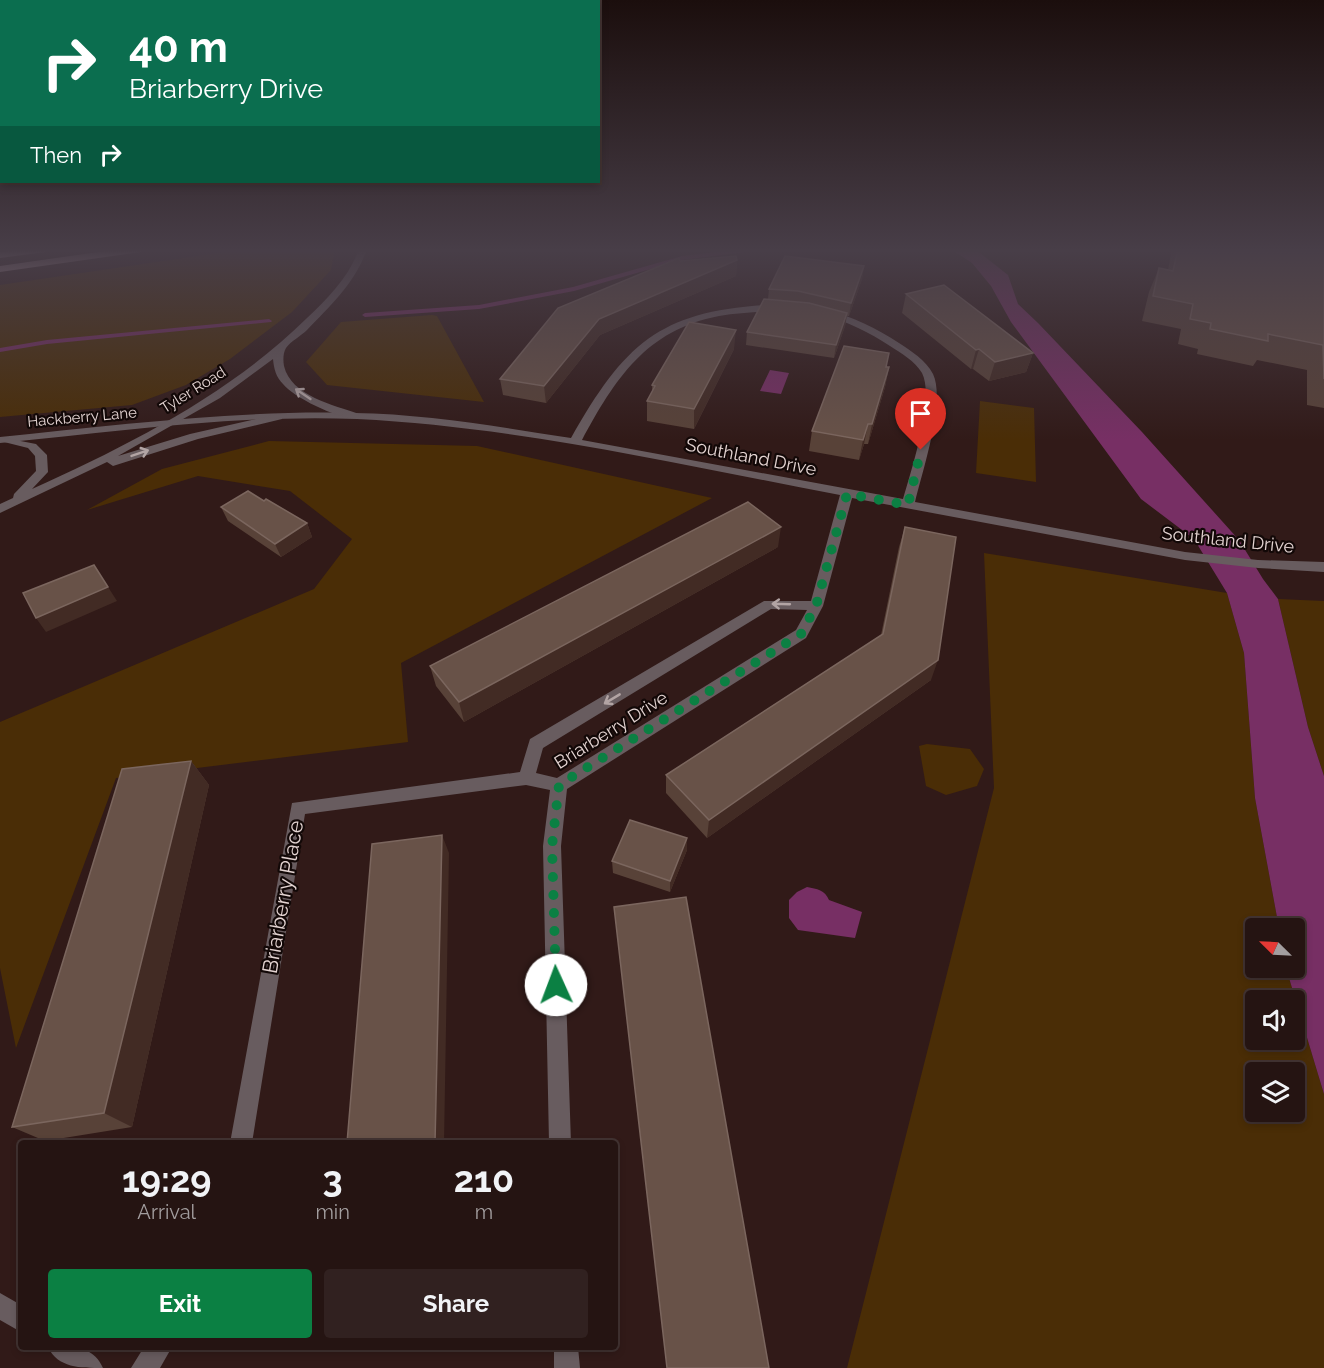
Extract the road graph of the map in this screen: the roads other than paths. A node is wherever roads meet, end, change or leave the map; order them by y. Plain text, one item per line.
1 (319, 313) edge
2 (716, 313) edge
3 (824, 313) edge
4 (280, 348) junction
5 (355, 416) junction
6 (278, 417) junction
7 (168, 424) junction
8 (2, 439) edge
9 (574, 442) junction
10 (65, 479) junction
11 (847, 494) junction
12 (908, 505) junction
13 (6, 507) edge
14 (1324, 567) edge
15 (816, 606) junction
16 (526, 778) junction
17 (559, 785) junction
18 (242, 1140) edge
19 (560, 1140) edge
20 (0, 1305) edge
21 (18, 1318) edge
22 (64, 1350) edge
23 (158, 1350) edge
24 (566, 1350) edge
25 (90, 1368) edge
26 (144, 1368) edge
27 (567, 1368) edge

1 - 4 street, Tyler Road
2 - 9 street
3 - 12 street
5 -> 4 street
4 - 7 street, Tyler Road
5 - 6 street, Southland Drive
5 - 9 street, Southland Drive
6 - 7 street, Southland Drive
10 -> 6 street
7 - 8 street, Hackberry Lane
7 - 10 street, Tyler Road
8 - 13 street
9 - 11 street, Southland Drive
10 - 13 street, Tyler Road
11 - 12 street, Southland Drive
11 - 15 street, Briarberry Drive
12 - 14 street, Southland Drive
15 -> 16 street, Briarberry Drive
15 - 17 street, Briarberry Drive
16 - 17 street, Briarberry Drive
16 - 18 street, Briarberry Place
17 - 19 street
20 - 21 street
22 - 25 street
23 - 26 street
24 - 27 street

